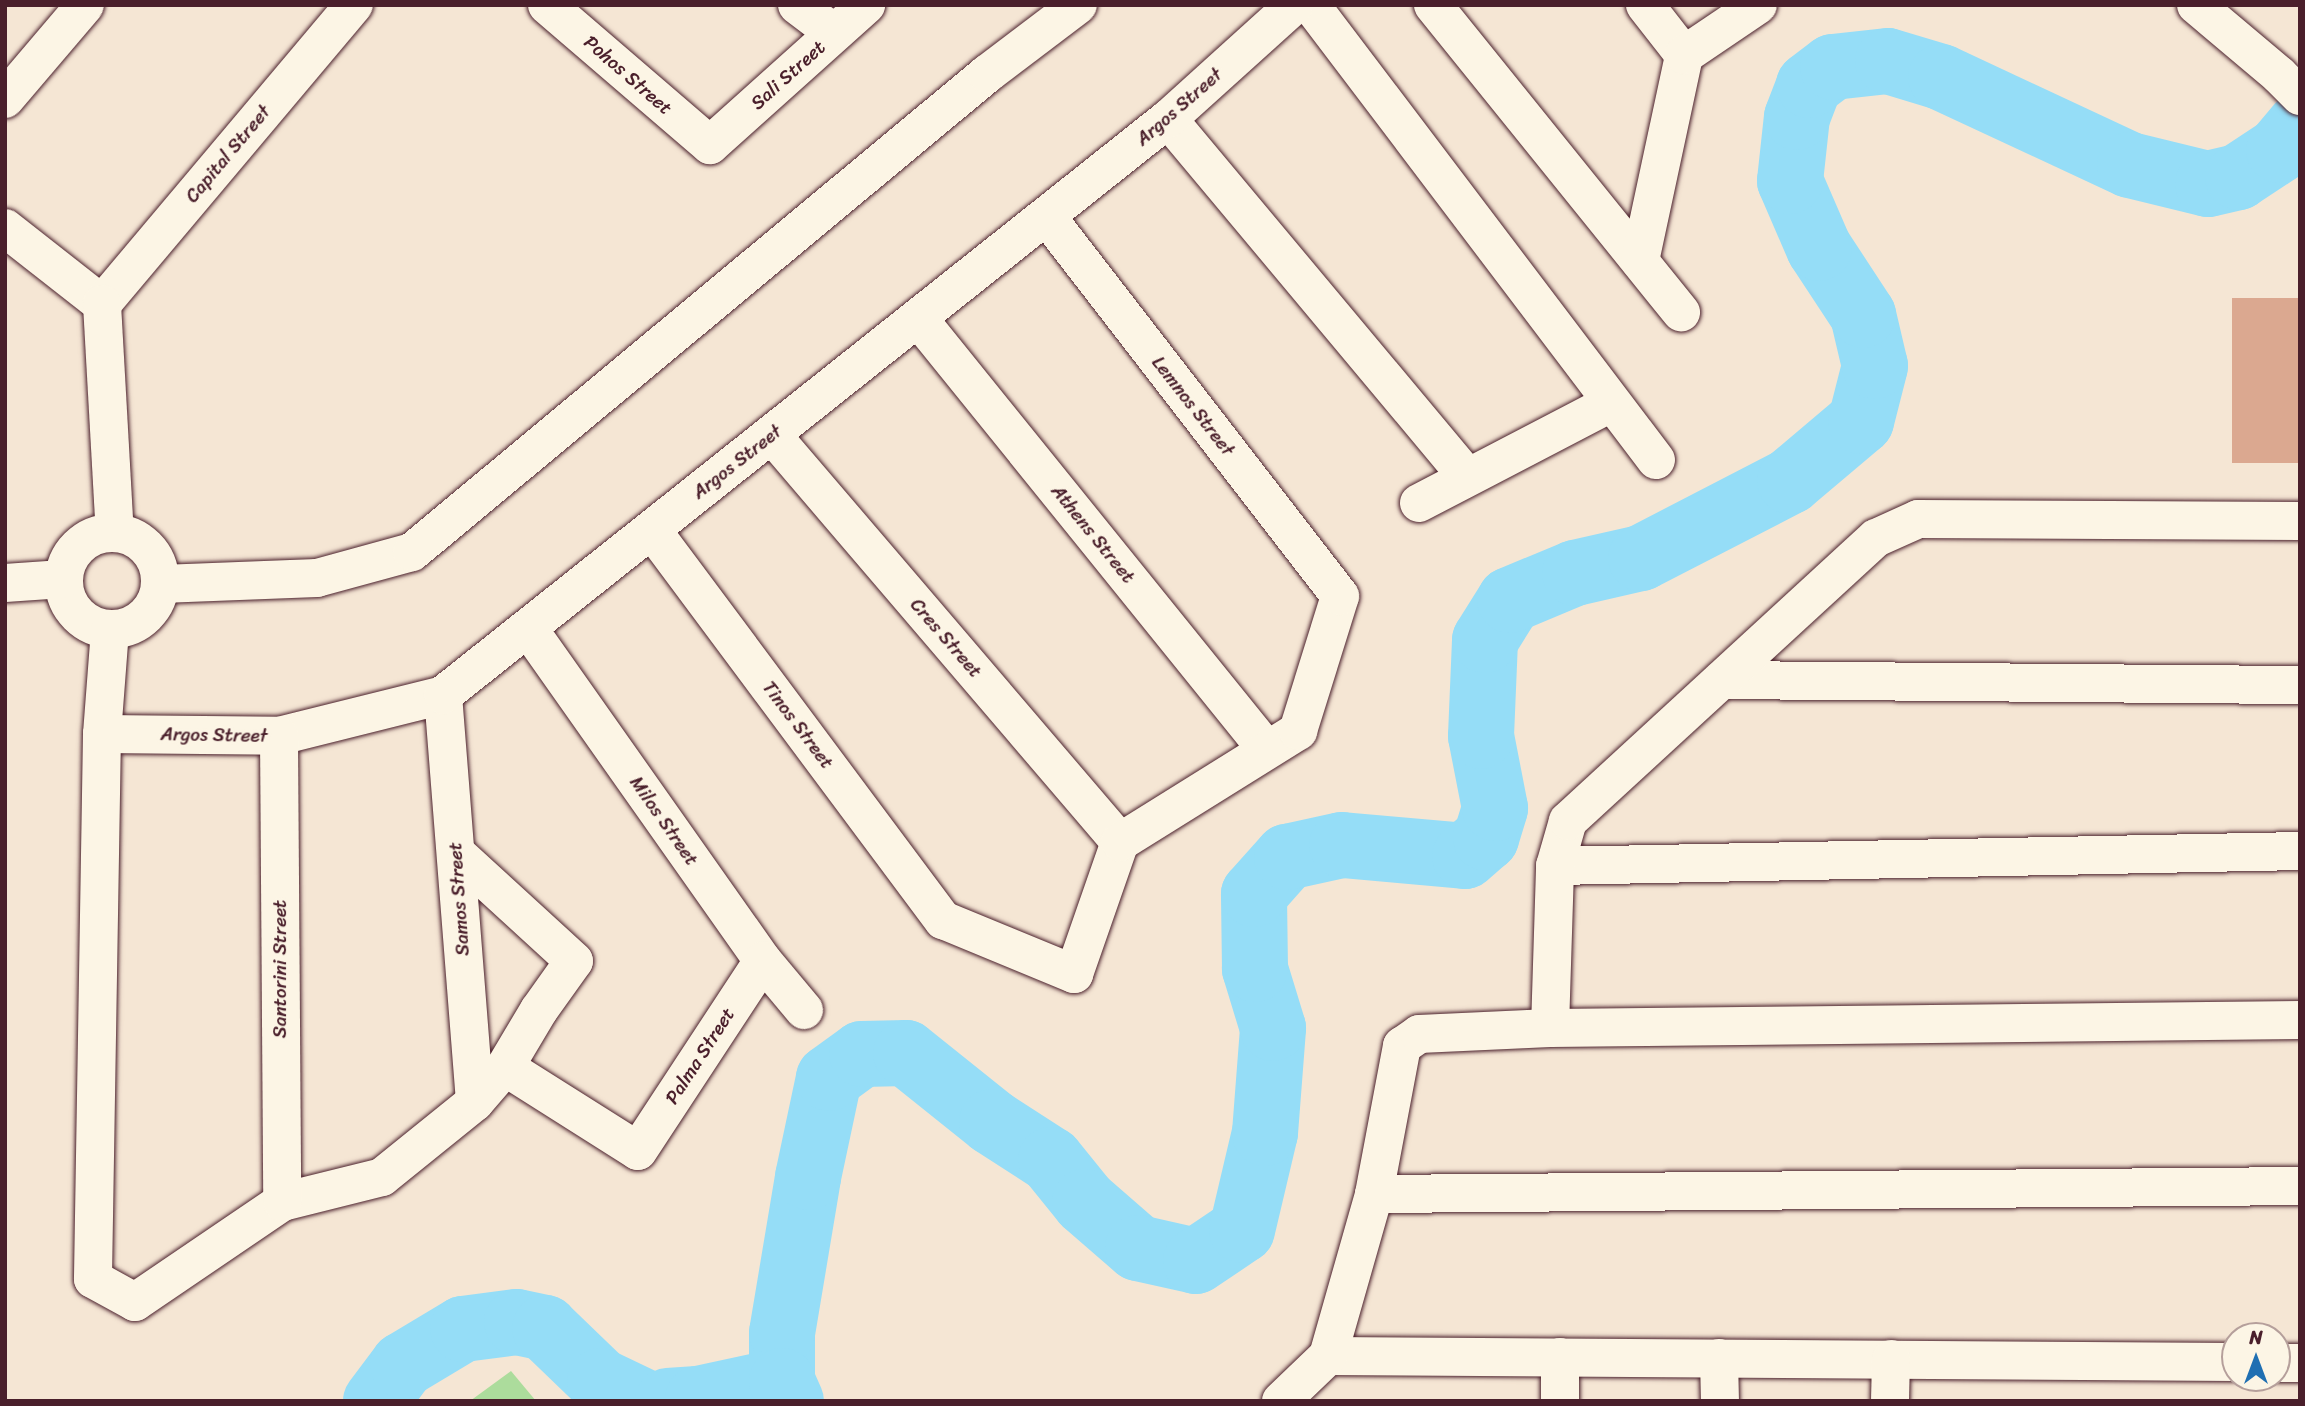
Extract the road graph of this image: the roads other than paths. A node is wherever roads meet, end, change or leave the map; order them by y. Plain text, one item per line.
1 (85, 5) edge
2 (354, 5) edge
3 (547, 5) edge
4 (797, 5) edge
5 (866, 5) edge
6 (1077, 5) edge
7 (1294, 5) edge
8 (1311, 5) edge
9 (1433, 5) edge
10 (1645, 5) edge
11 (1758, 5) edge
12 (2196, 5) edge
13 (834, 33) junction
14 (1684, 55) junction
15 (2289, 86) edge
16 (5, 99) edge
17 (1168, 118) junction
18 (710, 145) joint
19 (1046, 216) junction
20 (5, 228) edge
21 (1640, 261) junction
22 (102, 304) junction
23 (1681, 312) dead end
24 (918, 318) junction
25 (1611, 402) junction
26 (772, 435) junction
27 (1656, 460) dead end
28 (1466, 476) junction
29 (1419, 503) dead end
30 (2300, 521) edge
31 (652, 530) junction
32 (115, 533) junction
33 (63, 579) junction
34 (5, 583) edge
35 (161, 584) junction
36 (528, 628) junction
37 (110, 630) junction
38 (1722, 680) junction
39 (2300, 685) edge
40 (443, 695) junction
41 (102, 734) junction
42 (279, 736) junction
43 (1267, 750) junction
44 (1120, 842) junction
45 (2300, 851) edge
46 (456, 853) junction
47 (1555, 866) junction
48 (763, 961) junction
49 (804, 1010) dead end
50 (2300, 1020) edge
51 (1550, 1028) junction
52 (505, 1067) junction
53 (475, 1102) junction
54 (2300, 1186) edge
55 (1374, 1194) junction
56 (282, 1202) junction
57 (1328, 1356) junction
58 (1560, 1357) junction
59 (1719, 1358) junction
60 (1891, 1359) junction
61 (2221, 1362) edge
62 (1281, 1401) edge
63 (1560, 1401) edge
64 (1720, 1401) edge
65 (1890, 1401) edge

1 - 16 street
2 - 22 street, Capital Street
3 - 18 street, Pohos Street
4 - 13 street
5 - 13 street, Sali Street
6 - 35 street
7 - 17 street, Argos Street
8 - 25 street
9 - 21 street
10 - 14 street
11 - 14 street
12 - 15 street
13 - 18 street, Sali Street
14 - 21 street
17 - 19 street, Argos Street
17 - 28 street
19 - 24 street, Argos Street
19 - 43 street, Lemnos Street
20 - 22 street
21 - 23 street
22 - 32 street
24 - 26 street, Argos Street
24 - 43 street, Athens Street
25 - 27 street
25 - 28 street
26 - 31 street, Argos Street
26 - 44 street, Cres Street
28 - 29 street
30 - 38 street
31 - 36 street, Argos Street
31 - 44 street, Tinos Street
32 - 33 street
32 - 35 street
33 - 34 street
33 - 37 street
35 - 37 street
36 - 40 street, Argos Street
36 - 48 street, Milos Street
37 - 41 street
38 - 39 street
38 - 47 street
40 - 42 street, Argos Street
40 - 46 street, Samos Street
41 - 42 street, Argos Street
41 - 56 street
42 - 56 street, Santorini Street
43 - 44 street
45 - 47 street
46 - 52 street
46 - 53 street, Samos Street
47 - 51 street
48 - 49 street, Milos Street
48 - 52 street, Palma Street
50 - 51 street
51 - 55 street
52 - 53 street
53 - 56 street
54 - 55 street
55 - 57 street
57 - 58 street
57 - 62 street
58 - 59 street
58 - 63 street
59 - 60 street
59 - 64 street
60 - 61 street
60 - 65 street

